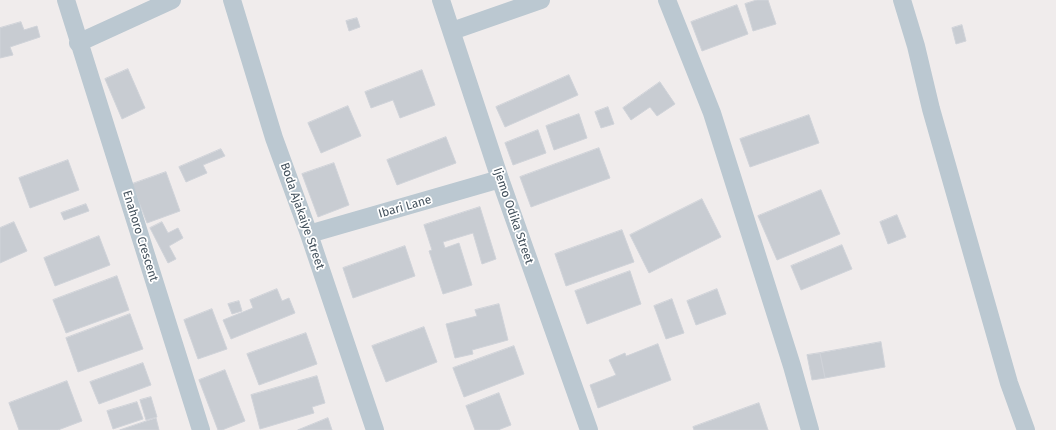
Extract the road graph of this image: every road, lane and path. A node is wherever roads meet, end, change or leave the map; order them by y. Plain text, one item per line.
1 (66, 0) edge
2 (172, 0) edge
3 (232, 0) edge
4 (442, 0) edge
5 (541, 0) edge
6 (667, 0) edge
7 (902, 0) edge
8 (452, 31) junction
9 (78, 43) junction
10 (500, 179) junction
11 (309, 234) junction
12 (201, 430) edge
13 (375, 430) edge
14 (589, 430) edge
15 (810, 430) edge
16 (1026, 430) edge

1 - 9 street, Enahoro Crescent
2 - 9 street
3 - 11 street, Boda Ajakaiye Street
4 - 8 street, Ijemo Odika Street
5 - 8 street
6 - 15 street
7 - 16 street
8 - 10 street, Ijemo Odika Street
9 - 12 street, Enahoro Crescent
10 - 11 street, Ibari Lane
10 - 14 street, Ijemo Odika Street
11 - 13 street, Boda Ajakaiye Street

